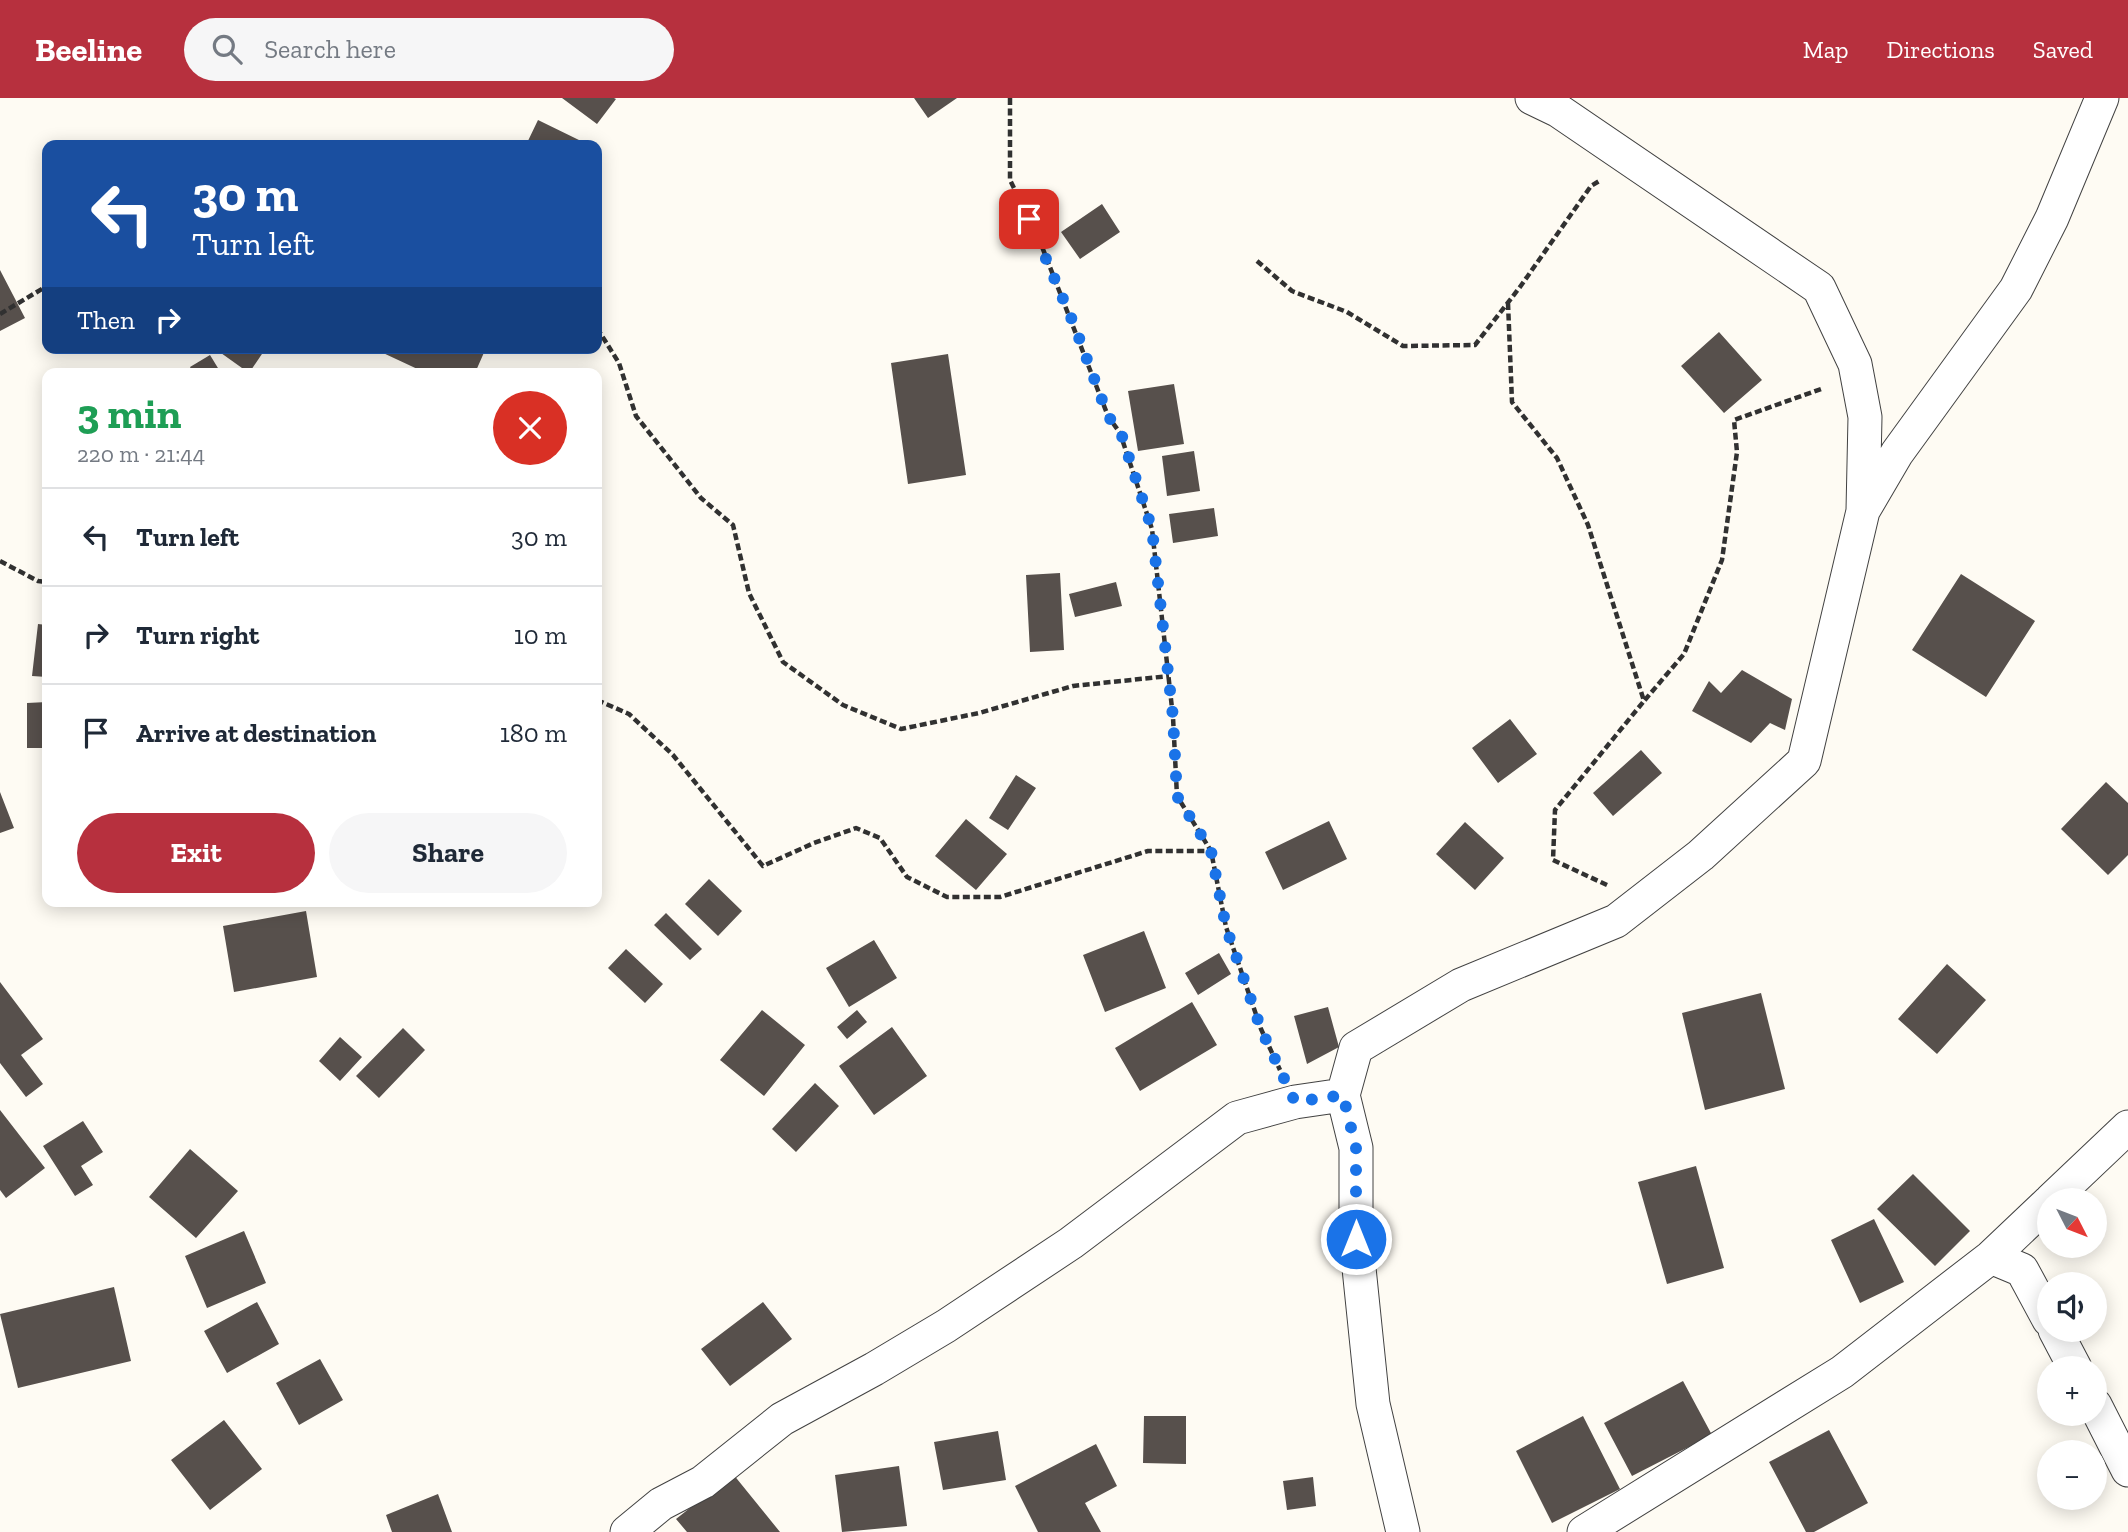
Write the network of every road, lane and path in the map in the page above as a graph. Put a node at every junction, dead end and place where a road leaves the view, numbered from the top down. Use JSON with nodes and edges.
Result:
{"nodes":[{"id":1,"x":1010,"y":98,"type":"edge"},
{"id":2,"x":1532,"y":98,"type":"edge"},
{"id":3,"x":2102,"y":98,"type":"edge"},
{"id":4,"x":1631,"y":160,"type":"junction"},
{"id":5,"x":1257,"y":261,"type":"dead end"},
{"id":6,"x":42,"y":289,"type":"edge"},
{"id":7,"x":1508,"y":303,"type":"junction"},
{"id":8,"x":0,"y":314,"type":"edge"},
{"id":9,"x":602,"y":336,"type":"edge"},
{"id":10,"x":1857,"y":377,"type":"junction"},
{"id":11,"x":1863,"y":511,"type":"junction"},
{"id":12,"x":0,"y":561,"type":"edge"},
{"id":13,"x":42,"y":581,"type":"edge"},
{"id":14,"x":1169,"y":676,"type":"junction"},
{"id":15,"x":1644,"y":701,"type":"junction"},
{"id":16,"x":602,"y":702,"type":"edge"},
{"id":17,"x":1211,"y":851,"type":"junction"},
{"id":18,"x":1610,"y":886,"type":"dead end"},
{"id":19,"x":1343,"y":1095,"type":"junction"},
{"id":20,"x":1295,"y":1102,"type":"junction"},
{"id":21,"x":2128,"y":1127,"type":"edge"},
{"id":22,"x":2064,"y":1188,"type":"edge"},
{"id":23,"x":2037,"y":1213,"type":"edge"},
{"id":24,"x":1991,"y":1257,"type":"junction"},
{"id":25,"x":2037,"y":1298,"type":"edge"},
{"id":26,"x":2107,"y":1424,"type":"edge"},
{"id":27,"x":2124,"y":1451,"type":"edge"},
{"id":28,"x":627,"y":1532,"type":"edge"},
{"id":29,"x":1403,"y":1532,"type":"edge"},
{"id":30,"x":1584,"y":1532,"type":"edge"}],
"edges":[{"from":1,"to":14,"type":"path"},
{"from":2,"to":4,"type":"street"},
{"from":3,"to":11,"type":"street"},
{"from":4,"to":7,"type":"path"},
{"from":4,"to":10,"type":"street"},
{"from":5,"to":7,"type":"path"},
{"from":6,"to":8,"type":"path"},
{"from":7,"to":15,"type":"path"},
{"from":9,"to":14,"type":"path"},
{"from":10,"to":11,"type":"street"},
{"from":10,"to":15,"type":"path"},
{"from":11,"to":19,"type":"street"},
{"from":12,"to":13,"type":"path"},
{"from":14,"to":17,"type":"path"},
{"from":15,"to":18,"type":"path"},
{"from":16,"to":17,"type":"path"},
{"from":17,"to":20,"type":"path"},
{"from":19,"to":20,"type":"street"},
{"from":19,"to":29,"type":"street"},
{"from":20,"to":28,"type":"street"},
{"from":21,"to":22,"type":"street"},
{"from":23,"to":24,"type":"street"},
{"from":24,"to":25,"type":"street"},
{"from":24,"to":30,"type":"street"},
{"from":26,"to":27,"type":"street"}]}
